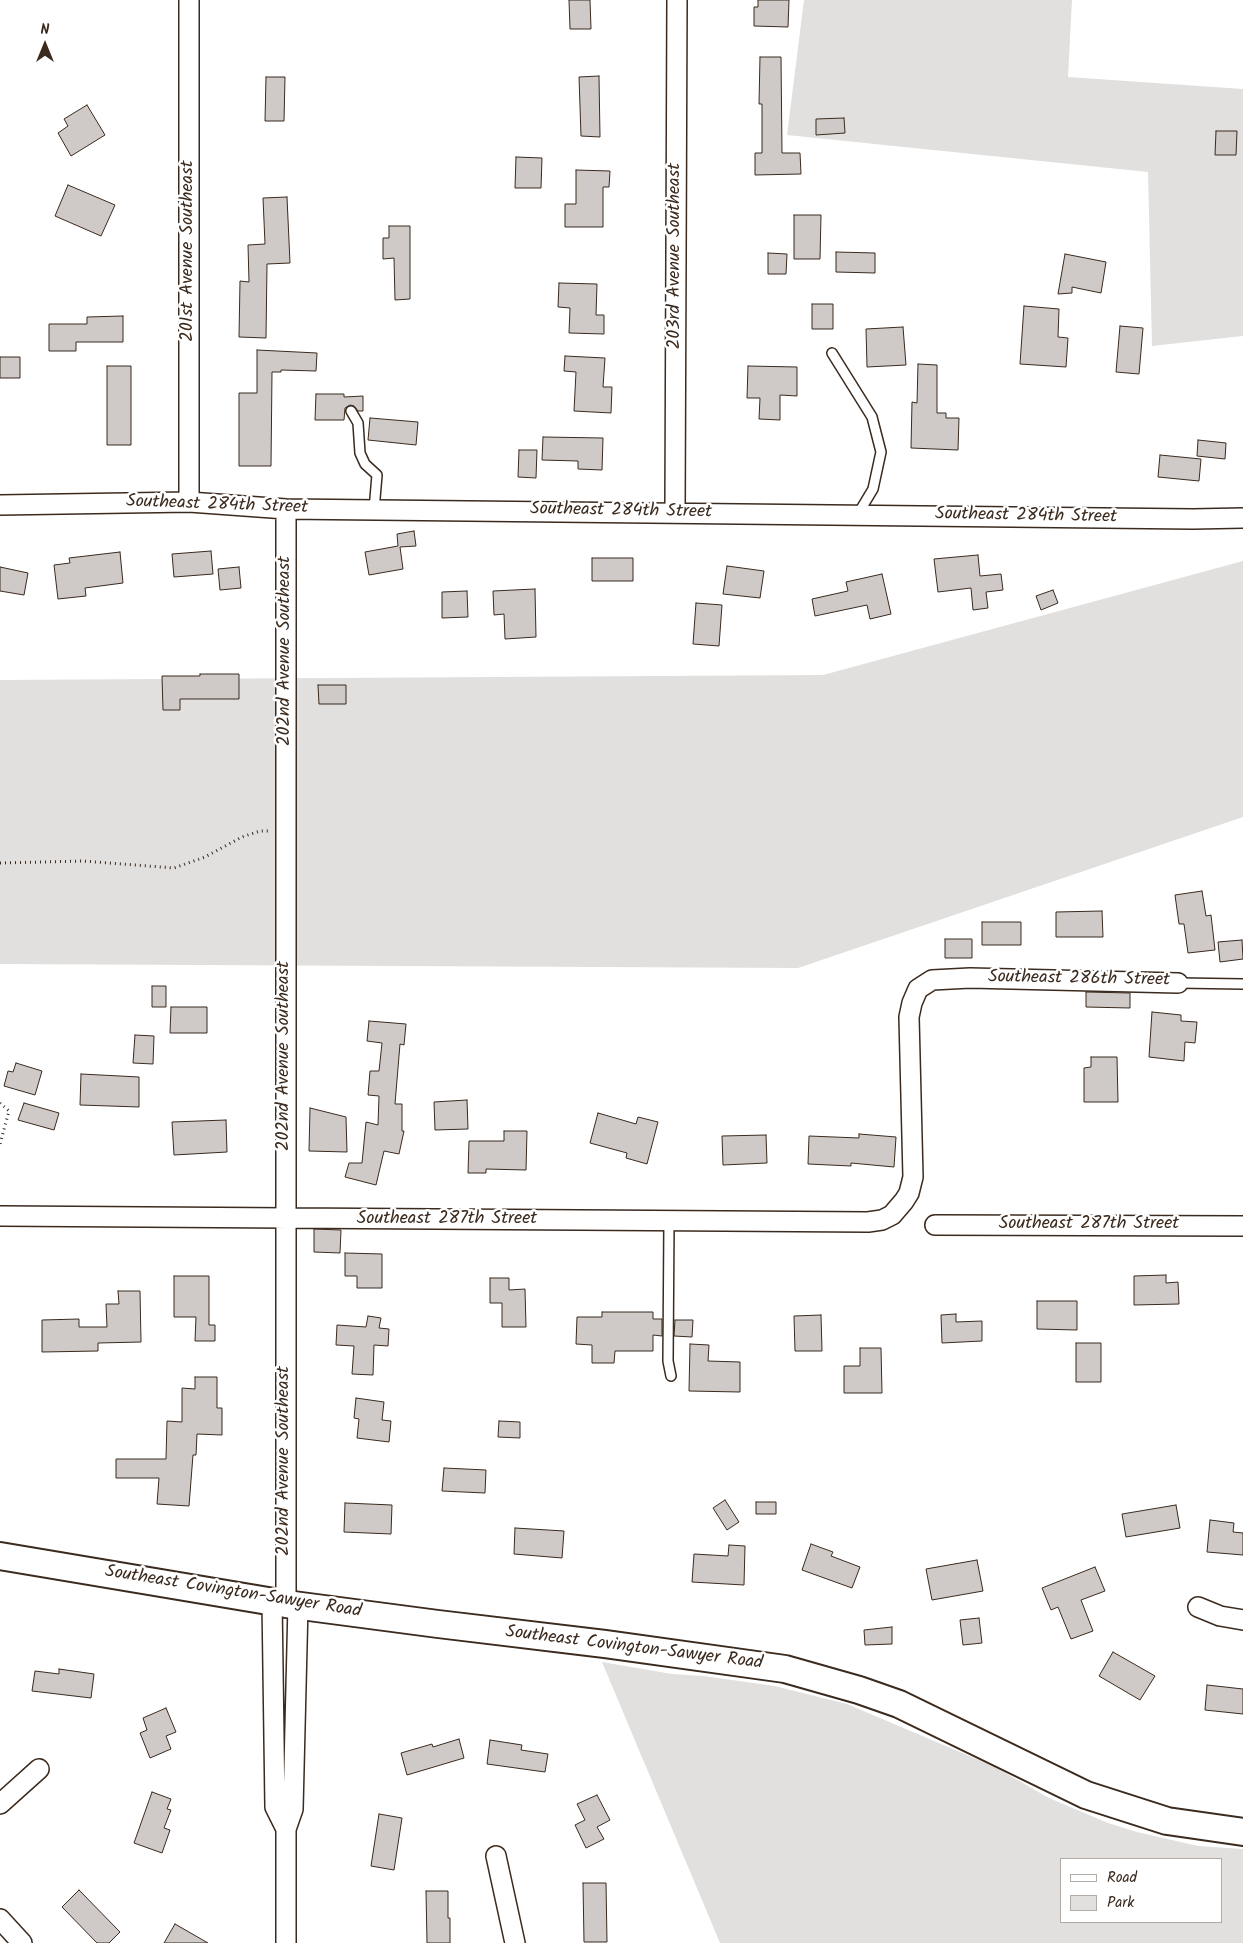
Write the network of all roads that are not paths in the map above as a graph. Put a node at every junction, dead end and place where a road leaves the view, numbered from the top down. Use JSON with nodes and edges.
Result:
{"nodes":[{"id":1,"x":189,"y":0,"type":"edge"},
{"id":2,"x":677,"y":0,"type":"edge"},
{"id":3,"x":832,"y":353,"type":"dead end"},
{"id":4,"x":351,"y":411,"type":"dead end"},
{"id":5,"x":189,"y":502,"type":"junction"},
{"id":6,"x":0,"y":505,"type":"edge"},
{"id":7,"x":286,"y":509,"type":"junction"},
{"id":8,"x":374,"y":510,"type":"junction"},
{"id":9,"x":675,"y":512,"type":"junction"},
{"id":10,"x":858,"y":514,"type":"junction"},
{"id":11,"x":1243,"y":518,"type":"edge"},
{"id":12,"x":1178,"y":983,"type":"joint"},
{"id":13,"x":1243,"y":984,"type":"edge"},
{"id":14,"x":892,"y":1215,"type":"joint"},
{"id":15,"x":0,"y":1216,"type":"edge"},
{"id":16,"x":284,"y":1219,"type":"junction"},
{"id":17,"x":669,"y":1221,"type":"junction"},
{"id":18,"x":935,"y":1225,"type":"dead end"},
{"id":19,"x":1243,"y":1226,"type":"edge"},
{"id":20,"x":671,"y":1376,"type":"dead end"},
{"id":21,"x":0,"y":1556,"type":"edge"},
{"id":22,"x":286,"y":1604,"type":"junction"},
{"id":23,"x":1198,"y":1608,"type":"dead end"},
{"id":24,"x":1243,"y":1620,"type":"edge"},
{"id":25,"x":39,"y":1769,"type":"dead end"},
{"id":26,"x":0,"y":1804,"type":"edge"},
{"id":27,"x":286,"y":1829,"type":"junction"},
{"id":28,"x":1243,"y":1832,"type":"edge"},
{"id":29,"x":496,"y":1856,"type":"dead end"},
{"id":30,"x":0,"y":1919,"type":"edge"},
{"id":31,"x":22,"y":1943,"type":"edge"},
{"id":32,"x":286,"y":1943,"type":"edge"},
{"id":33,"x":515,"y":1943,"type":"edge"}],
"edges":[{"from":1,"to":5,"type":"street","name":"201st Avenue Southeast"},
{"from":2,"to":9,"type":"street","name":"203rd Avenue Southeast"},
{"from":3,"to":10,"type":"lane"},
{"from":4,"to":8,"type":"lane"},
{"from":5,"to":6,"type":"street","name":"Southeast 284th Street"},
{"from":5,"to":7,"type":"street","name":"Southeast 284th Street"},
{"from":7,"to":8,"type":"street","name":"Southeast 284th Street"},
{"from":7,"to":16,"type":"street","name":"202nd Avenue Southeast"},
{"from":8,"to":9,"type":"street","name":"Southeast 284th Street"},
{"from":9,"to":10,"type":"street","name":"Southeast 284th Street"},
{"from":10,"to":11,"type":"street","name":"Southeast 284th Street"},
{"from":12,"to":13,"type":"lane","name":"Southeast 286th Street"},
{"from":12,"to":14,"type":"street","name":"Southeast 286th Street"},
{"from":14,"to":17,"type":"street","name":"Southeast 287th Street"},
{"from":15,"to":16,"type":"street","name":"Southeast 287th Street"},
{"from":16,"to":17,"type":"street","name":"Southeast 287th Street"},
{"from":16,"to":22,"type":"street","name":"202nd Avenue Southeast"},
{"from":17,"to":20,"type":"lane"},
{"from":18,"to":19,"type":"street","name":"Southeast 287th Street"},
{"from":21,"to":22,"type":"street","name":"Southeast Covington-Sawyer Road"},
{"from":22,"to":27,"type":"street","name":"202nd Avenue Southeast"},
{"from":22,"to":27,"type":"street","name":"202nd Avenue Southeast"},
{"from":22,"to":28,"type":"street","name":"Southeast Covington-Sawyer Road"},
{"from":23,"to":24,"type":"street"},
{"from":25,"to":26,"type":"street"},
{"from":27,"to":32,"type":"street","name":"202nd Avenue Southeast"},
{"from":29,"to":33,"type":"street"},
{"from":30,"to":31,"type":"street"}]}
